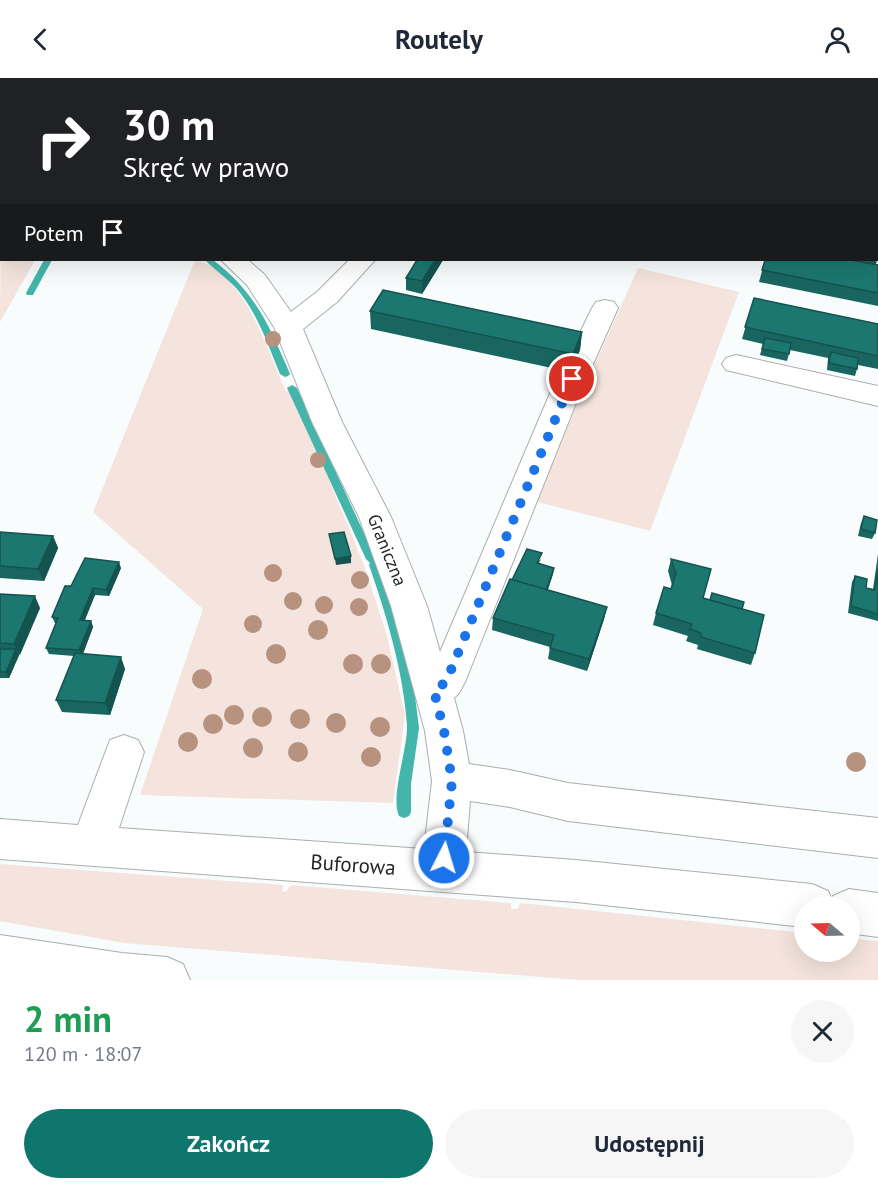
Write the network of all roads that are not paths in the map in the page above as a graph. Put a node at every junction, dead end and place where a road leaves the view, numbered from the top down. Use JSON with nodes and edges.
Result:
{"nodes":[{"id":1,"x":235,"y":261,"type":"edge"},
{"id":2,"x":361,"y":261,"type":"edge"},
{"id":3,"x":605,"y":308,"type":"dead end"},
{"id":4,"x":288,"y":327,"type":"junction"},
{"id":5,"x":736,"y":364,"type":"dead end"},
{"id":6,"x":878,"y":396,"type":"edge"},
{"id":7,"x":434,"y":691,"type":"junction"},
{"id":8,"x":124,"y":752,"type":"dead end"},
{"id":9,"x":452,"y":781,"type":"junction"},
{"id":10,"x":878,"y":838,"type":"edge"},
{"id":11,"x":0,"y":839,"type":"edge"},
{"id":12,"x":92,"y":846,"type":"junction"},
{"id":13,"x":443,"y":871,"type":"junction"},
{"id":14,"x":794,"y":904,"type":"edge"},
{"id":15,"x":860,"y":913,"type":"edge"},
{"id":16,"x":878,"y":915,"type":"edge"},
{"id":17,"x":0,"y":958,"type":"edge"},
{"id":18,"x":167,"y":980,"type":"edge"}],
"edges":[{"from":1,"to":4,"type":"street","name":"Graniczna"},
{"from":2,"to":4,"type":"street"},
{"from":3,"to":7,"type":"street"},
{"from":4,"to":7,"type":"street","name":"Graniczna"},
{"from":5,"to":6,"type":"street"},
{"from":7,"to":9,"type":"street","name":"Graniczna"},
{"from":8,"to":12,"type":"street"},
{"from":9,"to":10,"type":"street"},
{"from":9,"to":13,"type":"street","name":"Graniczna"},
{"from":11,"to":12,"type":"street","name":"Buforowa"},
{"from":12,"to":13,"type":"street","name":"Buforowa"},
{"from":13,"to":14,"type":"street","name":"Buforowa"},
{"from":15,"to":16,"type":"street"},
{"from":17,"to":18,"type":"street"}]}
